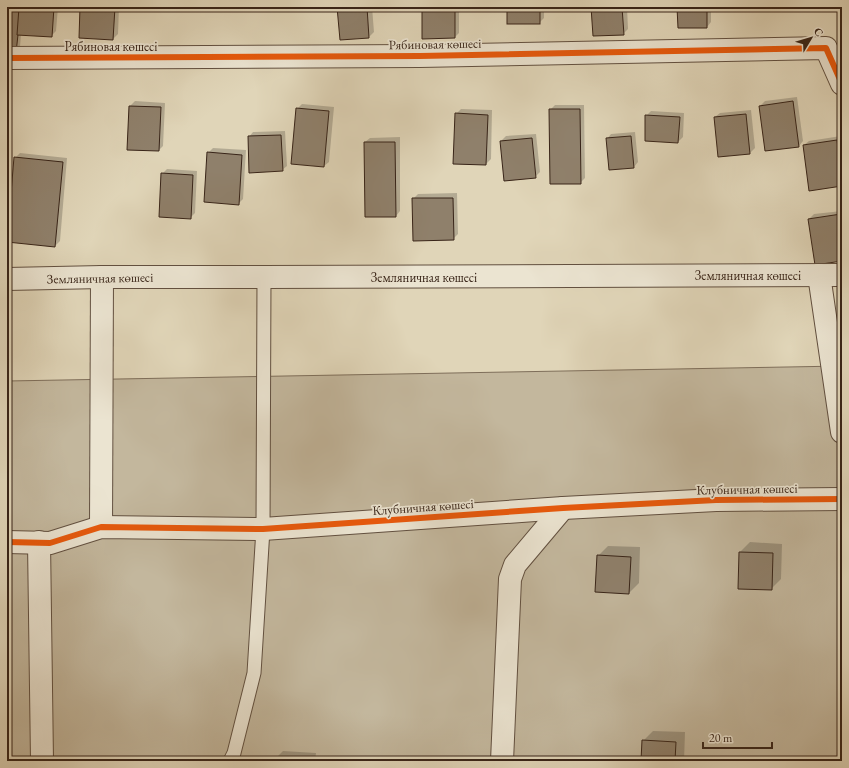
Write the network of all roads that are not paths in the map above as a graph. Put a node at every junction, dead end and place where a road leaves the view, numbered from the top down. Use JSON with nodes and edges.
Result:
{"nodes":[{"id":1,"x":7,"y":58,"type":"edge"},
{"id":2,"x":842,"y":83,"type":"edge"},
{"id":3,"x":819,"y":275,"type":"junction"},
{"id":4,"x":842,"y":275,"type":"edge"},
{"id":5,"x":102,"y":277,"type":"junction"},
{"id":6,"x":264,"y":277,"type":"junction"},
{"id":7,"x":7,"y":279,"type":"edge"},
{"id":8,"x":842,"y":432,"type":"edge"},
{"id":9,"x":842,"y":499,"type":"edge"},
{"id":10,"x":562,"y":508,"type":"junction"},
{"id":11,"x":101,"y":527,"type":"junction"},
{"id":12,"x":263,"y":529,"type":"junction"},
{"id":13,"x":7,"y":542,"type":"edge"},
{"id":14,"x":39,"y":542,"type":"junction"},
{"id":15,"x":42,"y":761,"type":"edge"},
{"id":16,"x":230,"y":761,"type":"edge"},
{"id":17,"x":502,"y":761,"type":"edge"}],
"edges":[{"from":1,"to":2,"type":"street","name":"Рябиновая көшесі"},
{"from":3,"to":4,"type":"street","name":"Земляничная көшесі"},
{"from":3,"to":6,"type":"street","name":"Земляничная көшесі"},
{"from":3,"to":8,"type":"street"},
{"from":5,"to":6,"type":"street","name":"Земляничная көшесі"},
{"from":5,"to":7,"type":"street","name":"Земляничная көшесі"},
{"from":5,"to":11,"type":"street"},
{"from":6,"to":12,"type":"lane"},
{"from":9,"to":10,"type":"street","name":"Клубничная көшесі"},
{"from":10,"to":12,"type":"street","name":"Клубничная көшесі"},
{"from":10,"to":17,"type":"street"},
{"from":11,"to":12,"type":"street","name":"Клубничная көшесі"},
{"from":11,"to":14,"type":"street","name":"Клубничная көшесі"},
{"from":12,"to":16,"type":"lane"},
{"from":13,"to":14,"type":"street","name":"Клубничная көшесі"},
{"from":14,"to":15,"type":"street"}]}
